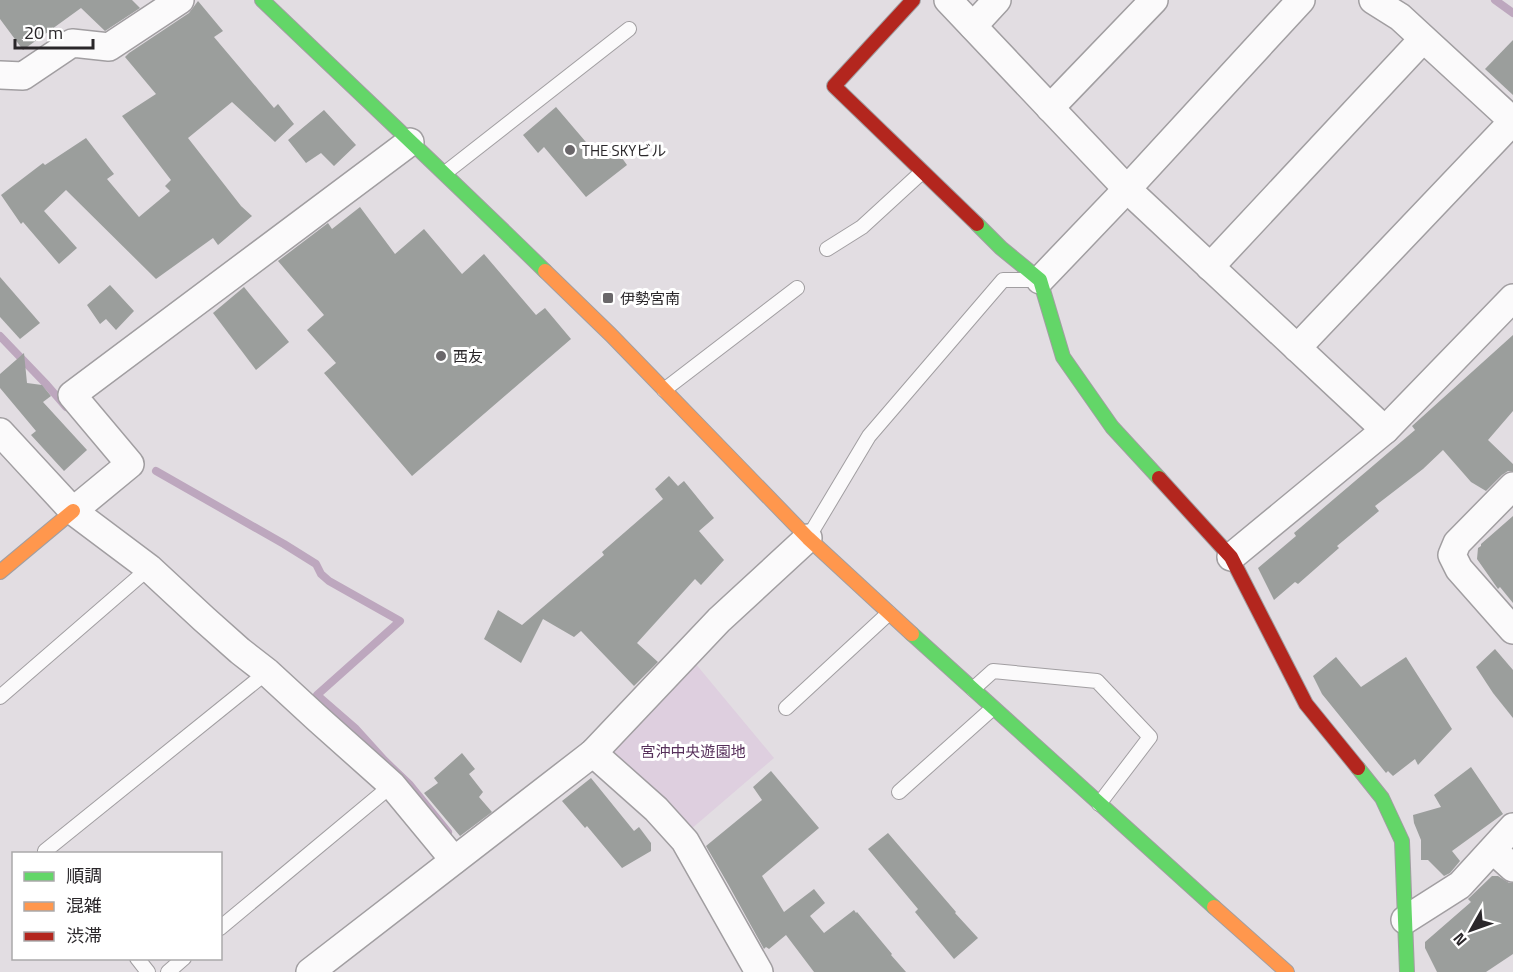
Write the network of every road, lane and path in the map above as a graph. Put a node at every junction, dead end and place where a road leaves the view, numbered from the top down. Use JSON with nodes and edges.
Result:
{"nodes":[{"id":1,"x":180,"y":0,"type":"edge"},
{"id":2,"x":262,"y":0,"type":"edge"},
{"id":3,"x":913,"y":0,"type":"edge"},
{"id":4,"x":948,"y":0,"type":"edge"},
{"id":5,"x":997,"y":0,"type":"edge"},
{"id":6,"x":1154,"y":0,"type":"edge"},
{"id":7,"x":1301,"y":0,"type":"edge"},
{"id":8,"x":1373,"y":0,"type":"edge"},
{"id":9,"x":973,"y":26,"type":"junction"},
{"id":10,"x":628,"y":29,"type":"dead end"},
{"id":11,"x":1423,"y":39,"type":"junction"},
{"id":12,"x":0,"y":75,"type":"edge"},
{"id":13,"x":1050,"y":108,"type":"junction"},
{"id":14,"x":1513,"y":121,"type":"edge"},
{"id":15,"x":410,"y":142,"type":"junction"},
{"id":16,"x":445,"y":172,"type":"junction"},
{"id":17,"x":922,"y":172,"type":"junction"},
{"id":18,"x":1127,"y":189,"type":"junction"},
{"id":19,"x":826,"y":249,"type":"dead end"},
{"id":20,"x":1210,"y":267,"type":"junction"},
{"id":21,"x":1040,"y":280,"type":"junction"},
{"id":22,"x":796,"y":288,"type":"dead end"},
{"id":23,"x":1513,"y":298,"type":"edge"},
{"id":24,"x":1297,"y":348,"type":"junction"},
{"id":25,"x":664,"y":390,"type":"junction"},
{"id":26,"x":1385,"y":430,"type":"junction"},
{"id":27,"x":0,"y":432,"type":"edge"},
{"id":28,"x":1513,"y":486,"type":"edge"},
{"id":29,"x":73,"y":511,"type":"junction"},
{"id":30,"x":808,"y":538,"type":"junction"},
{"id":31,"x":1231,"y":556,"type":"junction"},
{"id":32,"x":149,"y":568,"type":"junction"},
{"id":33,"x":0,"y":572,"type":"edge"},
{"id":34,"x":889,"y":613,"type":"junction"},
{"id":35,"x":1513,"y":630,"type":"edge"},
{"id":36,"x":267,"y":672,"type":"junction"},
{"id":37,"x":973,"y":689,"type":"junction"},
{"id":38,"x":0,"y":698,"type":"edge"},
{"id":39,"x":786,"y":708,"type":"dead end"},
{"id":40,"x":993,"y":708,"type":"junction"},
{"id":41,"x":593,"y":753,"type":"junction"},
{"id":42,"x":392,"y":785,"type":"junction"},
{"id":43,"x":899,"y":792,"type":"dead end"},
{"id":44,"x":1099,"y":804,"type":"junction"},
{"id":45,"x":1513,"y":827,"type":"edge"},
{"id":46,"x":1493,"y":850,"type":"junction"},
{"id":47,"x":46,"y":852,"type":"edge"},
{"id":48,"x":454,"y":860,"type":"junction"},
{"id":49,"x":1513,"y":868,"type":"edge"},
{"id":50,"x":1405,"y":920,"type":"junction"},
{"id":51,"x":222,"y":926,"type":"edge"},
{"id":52,"x":139,"y":960,"type":"edge"},
{"id":53,"x":182,"y":960,"type":"edge"},
{"id":54,"x":1276,"y":969,"type":"edge"},
{"id":55,"x":148,"y":972,"type":"edge"},
{"id":56,"x":168,"y":972,"type":"edge"},
{"id":57,"x":310,"y":972,"type":"edge"},
{"id":58,"x":759,"y":972,"type":"edge"},
{"id":59,"x":1407,"y":972,"type":"edge"}],
"edges":[{"from":1,"to":12,"type":"street"},
{"from":2,"to":15,"type":"street"},
{"from":3,"to":17,"type":"street"},
{"from":4,"to":9,"type":"street"},
{"from":5,"to":9,"type":"street"},
{"from":6,"to":13,"type":"street"},
{"from":7,"to":18,"type":"street"},
{"from":8,"to":11,"type":"street"},
{"from":9,"to":13,"type":"street"},
{"from":10,"to":16,"type":"lane"},
{"from":11,"to":14,"type":"street"},
{"from":11,"to":20,"type":"street"},
{"from":13,"to":18,"type":"street"},
{"from":14,"to":24,"type":"street"},
{"from":15,"to":16,"type":"street"},
{"from":15,"to":29,"type":"street"},
{"from":16,"to":25,"type":"street"},
{"from":17,"to":19,"type":"lane"},
{"from":17,"to":21,"type":"street"},
{"from":18,"to":20,"type":"street"},
{"from":18,"to":21,"type":"street"},
{"from":20,"to":24,"type":"street"},
{"from":21,"to":30,"type":"lane"},
{"from":21,"to":31,"type":"street"},
{"from":22,"to":25,"type":"lane"},
{"from":23,"to":26,"type":"street"},
{"from":24,"to":26,"type":"street"},
{"from":25,"to":30,"type":"street"},
{"from":26,"to":31,"type":"street"},
{"from":27,"to":29,"type":"street"},
{"from":28,"to":35,"type":"street"},
{"from":29,"to":32,"type":"street"},
{"from":29,"to":33,"type":"street"},
{"from":30,"to":34,"type":"street"},
{"from":30,"to":41,"type":"street"},
{"from":31,"to":50,"type":"street"},
{"from":32,"to":36,"type":"street"},
{"from":32,"to":38,"type":"lane"},
{"from":34,"to":37,"type":"street"},
{"from":34,"to":39,"type":"lane"},
{"from":36,"to":42,"type":"street"},
{"from":36,"to":47,"type":"lane"},
{"from":37,"to":40,"type":"street"},
{"from":37,"to":44,"type":"lane"},
{"from":40,"to":43,"type":"lane"},
{"from":40,"to":44,"type":"street"},
{"from":41,"to":48,"type":"street"},
{"from":41,"to":58,"type":"street"},
{"from":42,"to":48,"type":"street"},
{"from":42,"to":51,"type":"lane"},
{"from":44,"to":54,"type":"street"},
{"from":45,"to":46,"type":"street"},
{"from":46,"to":49,"type":"street"},
{"from":46,"to":50,"type":"street"},
{"from":48,"to":57,"type":"street"},
{"from":50,"to":59,"type":"street"},
{"from":52,"to":55,"type":"lane"},
{"from":53,"to":56,"type":"lane"}]}
